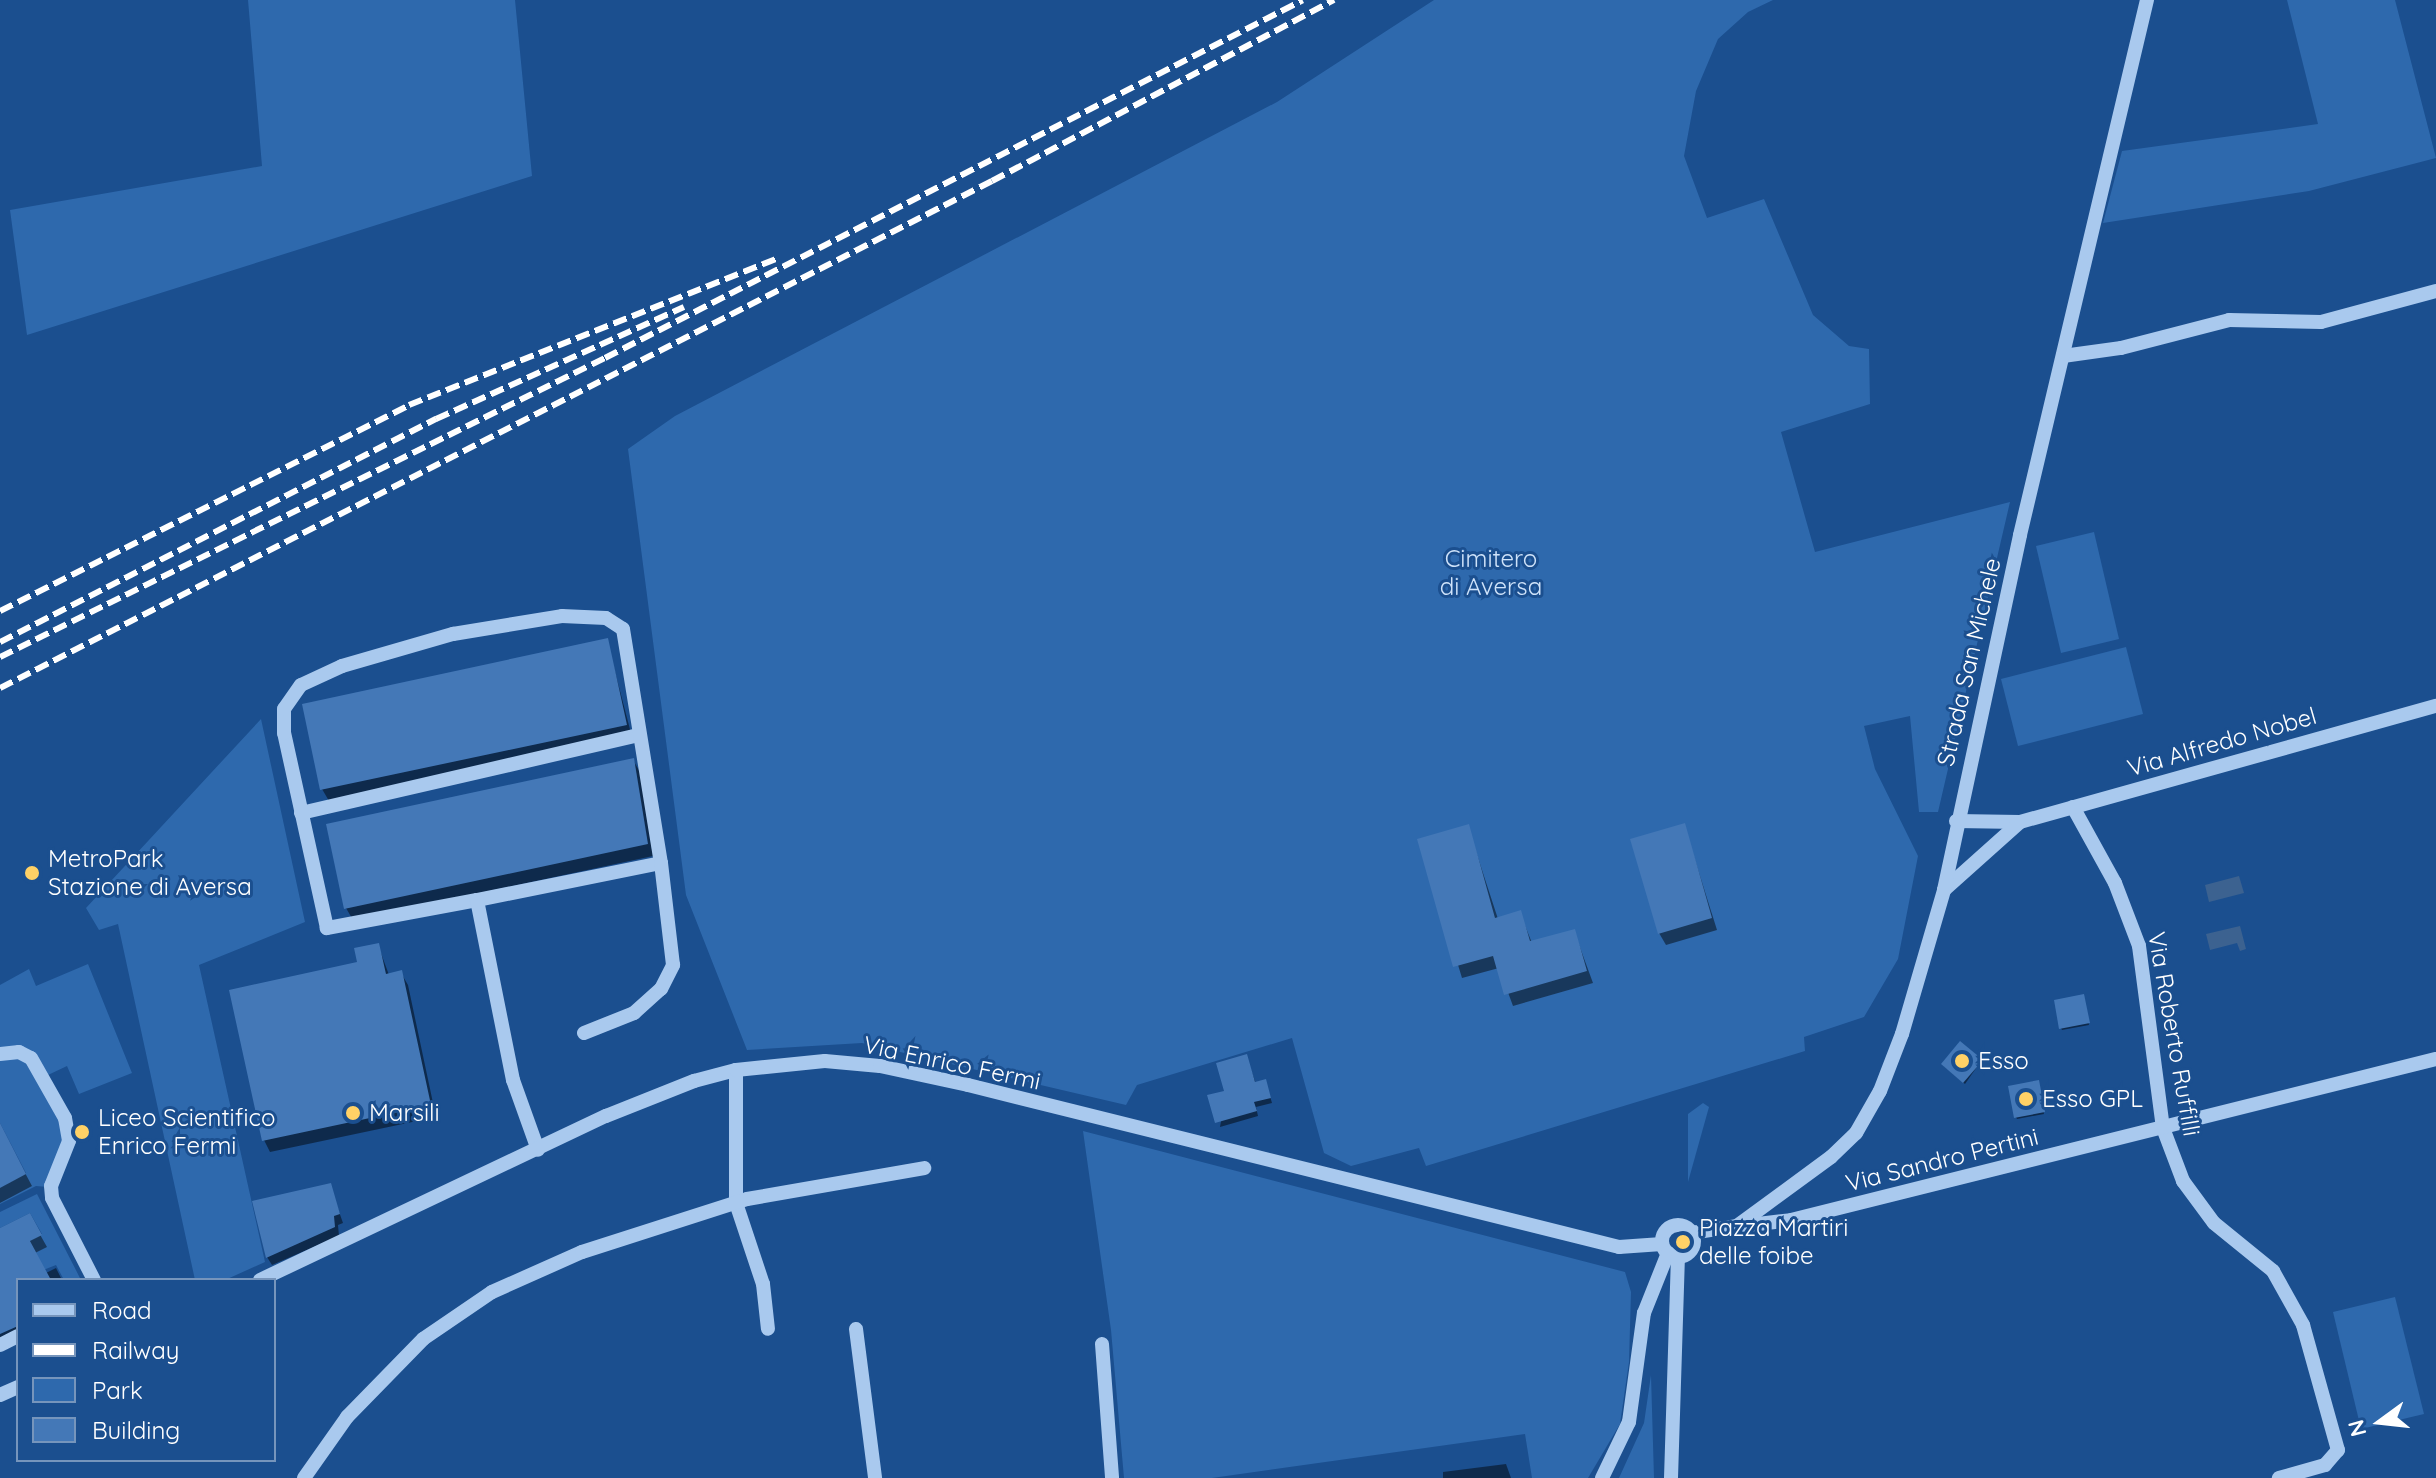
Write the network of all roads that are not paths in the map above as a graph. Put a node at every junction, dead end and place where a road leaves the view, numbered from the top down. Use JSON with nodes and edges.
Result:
{"nodes":[{"id":1,"x":2147,"y":0,"type":"edge"},
{"id":2,"x":2436,"y":291,"type":"edge"},
{"id":3,"x":2063,"y":356,"type":"junction"},
{"id":4,"x":2436,"y":706,"type":"edge"},
{"id":5,"x":639,"y":735,"type":"junction"},
{"id":6,"x":2073,"y":807,"type":"junction"},
{"id":7,"x":301,"y":813,"type":"junction"},
{"id":8,"x":1956,"y":821,"type":"junction"},
{"id":9,"x":2020,"y":822,"type":"junction"},
{"id":10,"x":661,"y":863,"type":"junction"},
{"id":11,"x":1944,"y":890,"type":"junction"},
{"id":12,"x":477,"y":900,"type":"junction"},
{"id":13,"x":584,"y":1033,"type":"dead end"},
{"id":14,"x":0,"y":1054,"type":"edge"},
{"id":15,"x":2436,"y":1059,"type":"edge"},
{"id":16,"x":736,"y":1070,"type":"junction"},
{"id":17,"x":2163,"y":1128,"type":"junction"},
{"id":18,"x":538,"y":1150,"type":"junction"},
{"id":19,"x":924,"y":1168,"type":"dead end"},
{"id":20,"x":736,"y":1203,"type":"junction"},
{"id":21,"x":1737,"y":1226,"type":"junction"},
{"id":22,"x":1691,"y":1233,"type":"junction"},
{"id":23,"x":1669,"y":1251,"type":"junction"},
{"id":24,"x":93,"y":1278,"type":"edge"},
{"id":25,"x":264,"y":1278,"type":"edge"},
{"id":26,"x":768,"y":1329,"type":"dead end"},
{"id":27,"x":856,"y":1329,"type":"dead end"},
{"id":28,"x":1102,"y":1344,"type":"dead end"},
{"id":29,"x":304,"y":1478,"type":"edge"},
{"id":30,"x":875,"y":1478,"type":"edge"},
{"id":31,"x":1112,"y":1478,"type":"edge"},
{"id":32,"x":1602,"y":1478,"type":"edge"},
{"id":33,"x":1671,"y":1478,"type":"edge"},
{"id":34,"x":2279,"y":1478,"type":"edge"}],
"edges":[{"from":1,"to":3,"type":"street","name":"Strada San Michele"},
{"from":2,"to":3,"type":"street"},
{"from":3,"to":8,"type":"street","name":"Strada San Michele"},
{"from":4,"to":6,"type":"street","name":"Via Alfredo Nobel"},
{"from":5,"to":7,"type":"street"},
{"from":5,"to":7,"type":"street"},
{"from":5,"to":10,"type":"street"},
{"from":6,"to":9,"type":"street","name":"Via Alfredo Nobel"},
{"from":6,"to":17,"type":"street","name":"Via Roberto Ruffilli"},
{"from":7,"to":12,"type":"street"},
{"from":8,"to":9,"type":"street","name":"Via Alfredo Nobel"},
{"from":8,"to":11,"type":"street","name":"Strada San Michele"},
{"from":9,"to":11,"type":"street","name":"Via Alfredo Nobel"},
{"from":10,"to":12,"type":"street"},
{"from":10,"to":13,"type":"street"},
{"from":11,"to":21,"type":"street","name":"Strada San Michele"},
{"from":12,"to":18,"type":"street"},
{"from":14,"to":24,"type":"street"},
{"from":15,"to":17,"type":"street","name":"Via Sandro Pertini"},
{"from":16,"to":18,"type":"street","name":"Via Enrico Fermi"},
{"from":16,"to":20,"type":"street"},
{"from":16,"to":23,"type":"street","name":"Via Enrico Fermi"},
{"from":17,"to":21,"type":"street","name":"Via Sandro Pertini"},
{"from":17,"to":34,"type":"street","name":"Via Roberto Ruffilli"},
{"from":18,"to":25,"type":"street","name":"Via Enrico Fermi"},
{"from":19,"to":20,"type":"street"},
{"from":20,"to":26,"type":"street"},
{"from":20,"to":29,"type":"street"},
{"from":21,"to":22,"type":"street","name":"Strada San Michele"},
{"from":22,"to":23,"type":"street"},
{"from":22,"to":23,"type":"street","name":"Via Enrico Fermi"},
{"from":23,"to":32,"type":"street"},
{"from":23,"to":33,"type":"street"},
{"from":27,"to":30,"type":"street"},
{"from":28,"to":31,"type":"street"}]}
